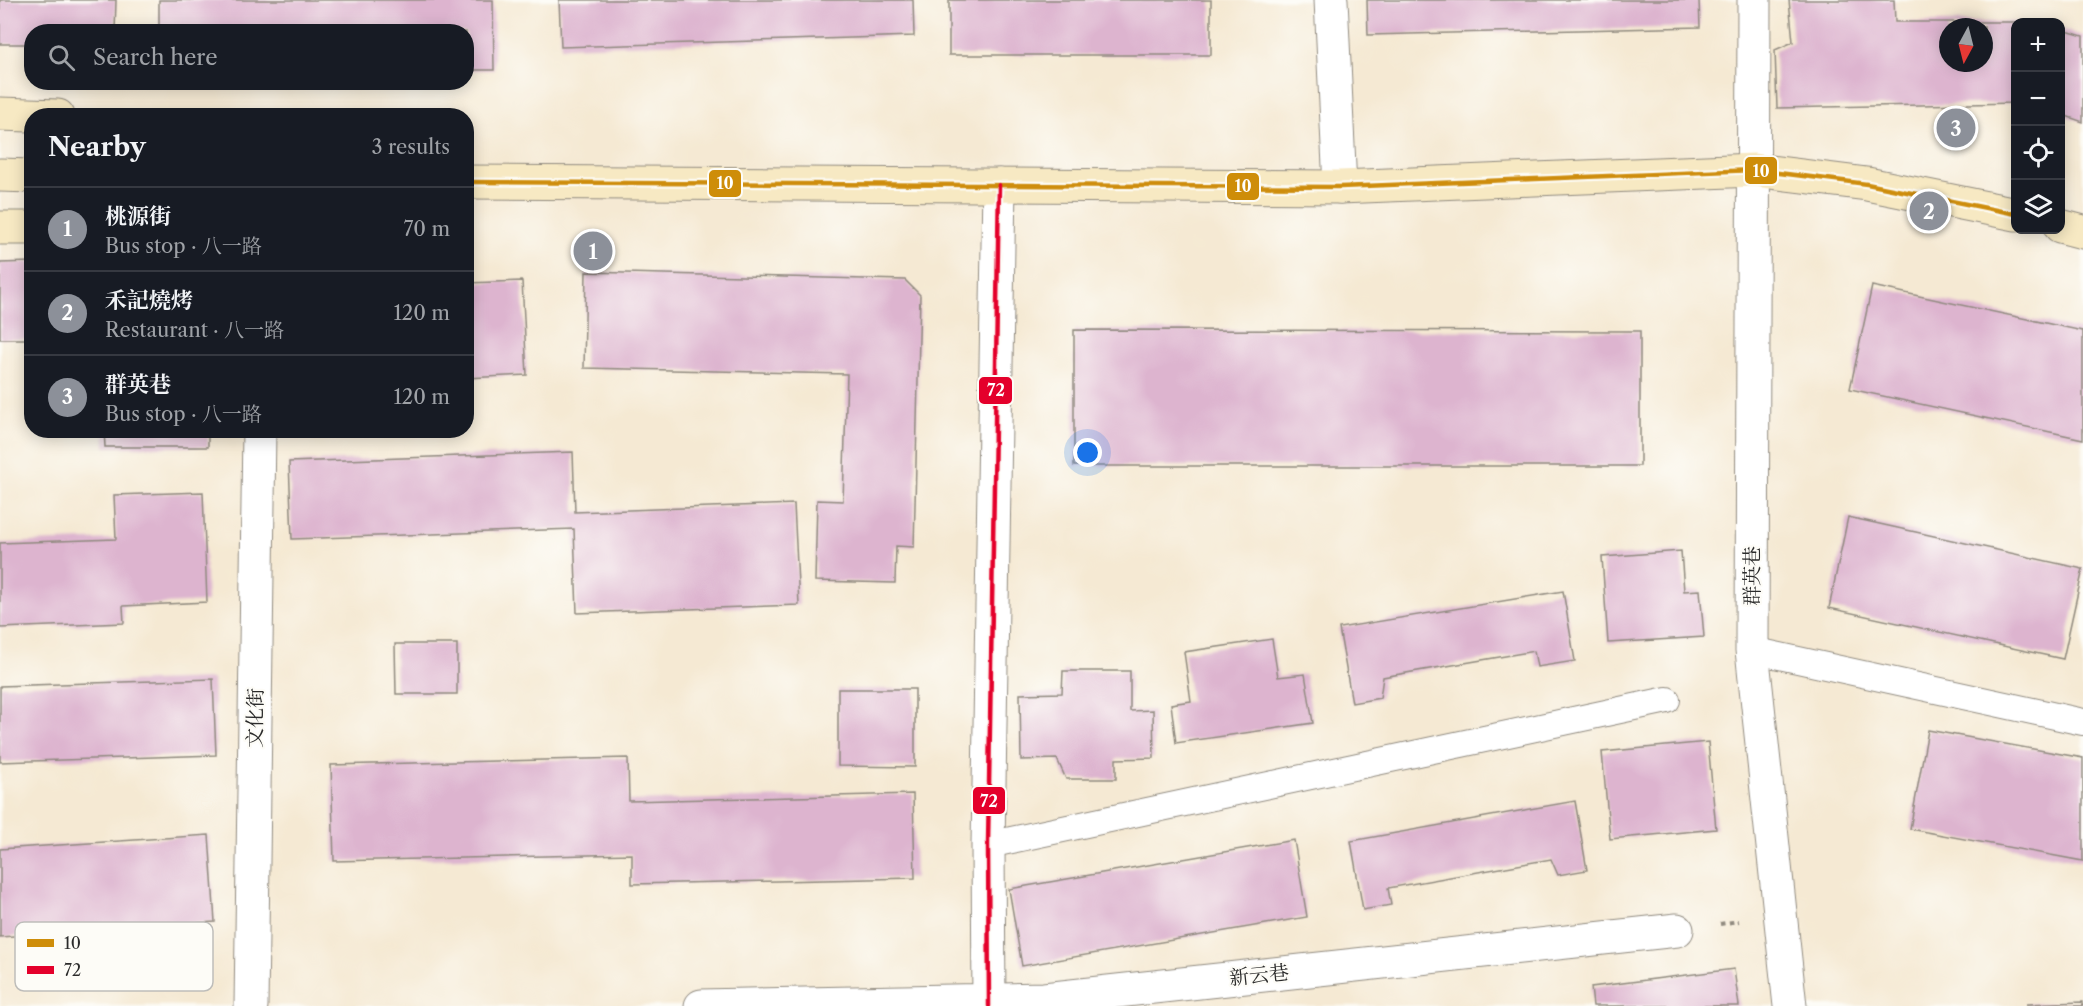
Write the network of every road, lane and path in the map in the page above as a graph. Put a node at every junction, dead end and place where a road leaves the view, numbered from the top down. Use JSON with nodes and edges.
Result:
{"nodes":[{"id":1,"x":1331,"y":0,"type":"edge"},
{"id":2,"x":1754,"y":0,"type":"edge"},
{"id":3,"x":0,"y":114,"type":"edge"},
{"id":4,"x":24,"y":115,"type":"edge"},
{"id":5,"x":1754,"y":170,"type":"junction"},
{"id":6,"x":0,"y":175,"type":"edge"},
{"id":7,"x":24,"y":176,"type":"edge"},
{"id":8,"x":474,"y":182,"type":"edge"},
{"id":9,"x":999,"y":185,"type":"junction"},
{"id":10,"x":1340,"y":187,"type":"junction"},
{"id":11,"x":2011,"y":213,"type":"edge"},
{"id":12,"x":2065,"y":227,"type":"edge"},
{"id":13,"x":0,"y":228,"type":"edge"},
{"id":14,"x":24,"y":228,"type":"edge"},
{"id":15,"x":2083,"y":232,"type":"edge"},
{"id":16,"x":259,"y":438,"type":"edge"},
{"id":17,"x":1752,"y":650,"type":"junction"},
{"id":18,"x":1667,"y":700,"type":"dead end"},
{"id":19,"x":2083,"y":722,"type":"edge"},
{"id":20,"x":988,"y":845,"type":"junction"},
{"id":21,"x":1779,"y":915,"type":"junction"},
{"id":22,"x":1677,"y":930,"type":"joint"},
{"id":23,"x":989,"y":1003,"type":"edge"},
{"id":24,"x":251,"y":1006,"type":"edge"},
{"id":25,"x":701,"y":1006,"type":"edge"},
{"id":26,"x":1790,"y":1006,"type":"edge"}],
"edges":[{"from":1,"to":10,"type":"street"},
{"from":2,"to":5,"type":"street","name":"群英巷"},
{"from":3,"to":4,"type":"main road"},
{"from":5,"to":10,"type":"main road"},
{"from":5,"to":11,"type":"main road"},
{"from":5,"to":17,"type":"street","name":"群英巷"},
{"from":6,"to":7,"type":"main road"},
{"from":8,"to":9,"type":"main road"},
{"from":9,"to":10,"type":"main road"},
{"from":9,"to":20,"type":"street"},
{"from":12,"to":15,"type":"main road"},
{"from":13,"to":14,"type":"main road"},
{"from":16,"to":24,"type":"street","name":"文化街"},
{"from":17,"to":19,"type":"lane"},
{"from":17,"to":21,"type":"street","name":"群英巷"},
{"from":18,"to":20,"type":"lane"},
{"from":20,"to":23,"type":"street"},
{"from":21,"to":22,"type":"path"},
{"from":21,"to":26,"type":"street","name":"群英巷"},
{"from":22,"to":23,"type":"street","name":"新云巷"},
{"from":23,"to":25,"type":"street","name":"新云巷"}]}
